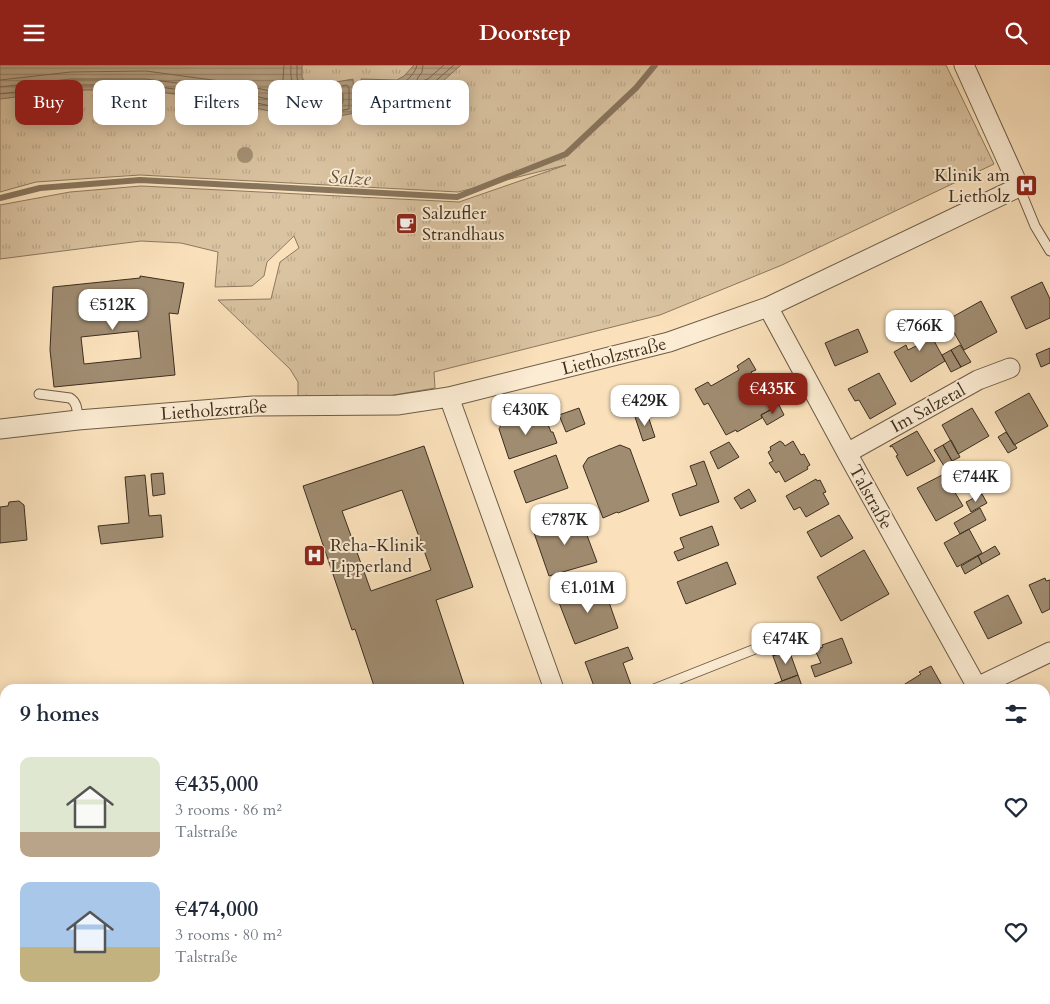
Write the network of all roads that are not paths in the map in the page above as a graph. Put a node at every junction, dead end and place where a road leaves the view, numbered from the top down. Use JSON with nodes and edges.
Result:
{"nodes":[{"id":1,"x":964,"y":65,"type":"edge"},
{"id":2,"x":1019,"y":187,"type":"junction"},
{"id":3,"x":1050,"y":251,"type":"edge"},
{"id":4,"x":768,"y":307,"type":"junction"},
{"id":5,"x":1010,"y":368,"type":"dead end"},
{"id":6,"x":39,"y":394,"type":"dead end"},
{"id":7,"x":450,"y":397,"type":"junction"},
{"id":8,"x":78,"y":420,"type":"junction"},
{"id":9,"x":0,"y":429,"type":"edge"},
{"id":10,"x":847,"y":453,"type":"junction"},
{"id":11,"x":754,"y":649,"type":"dead end"},
{"id":12,"x":1050,"y":652,"type":"edge"},
{"id":13,"x":552,"y":684,"type":"edge"},
{"id":14,"x":666,"y":684,"type":"edge"},
{"id":15,"x":974,"y":684,"type":"edge"},
{"id":16,"x":984,"y":684,"type":"edge"}],
"edges":[{"from":1,"to":2,"type":"street"},
{"from":2,"to":3,"type":"lane"},
{"from":2,"to":4,"type":"street","name":"Lietholzstraße"},
{"from":4,"to":7,"type":"street","name":"Lietholzstraße"},
{"from":4,"to":10,"type":"street","name":"Talstraße"},
{"from":5,"to":10,"type":"street","name":"Im Salzetal"},
{"from":6,"to":8,"type":"lane"},
{"from":7,"to":8,"type":"street","name":"Lietholzstraße"},
{"from":7,"to":13,"type":"street"},
{"from":8,"to":9,"type":"street","name":"Lietholzstraße"},
{"from":10,"to":15,"type":"street","name":"Talstraße"},
{"from":11,"to":14,"type":"lane"},
{"from":12,"to":16,"type":"street","name":"Talstraße"}]}
